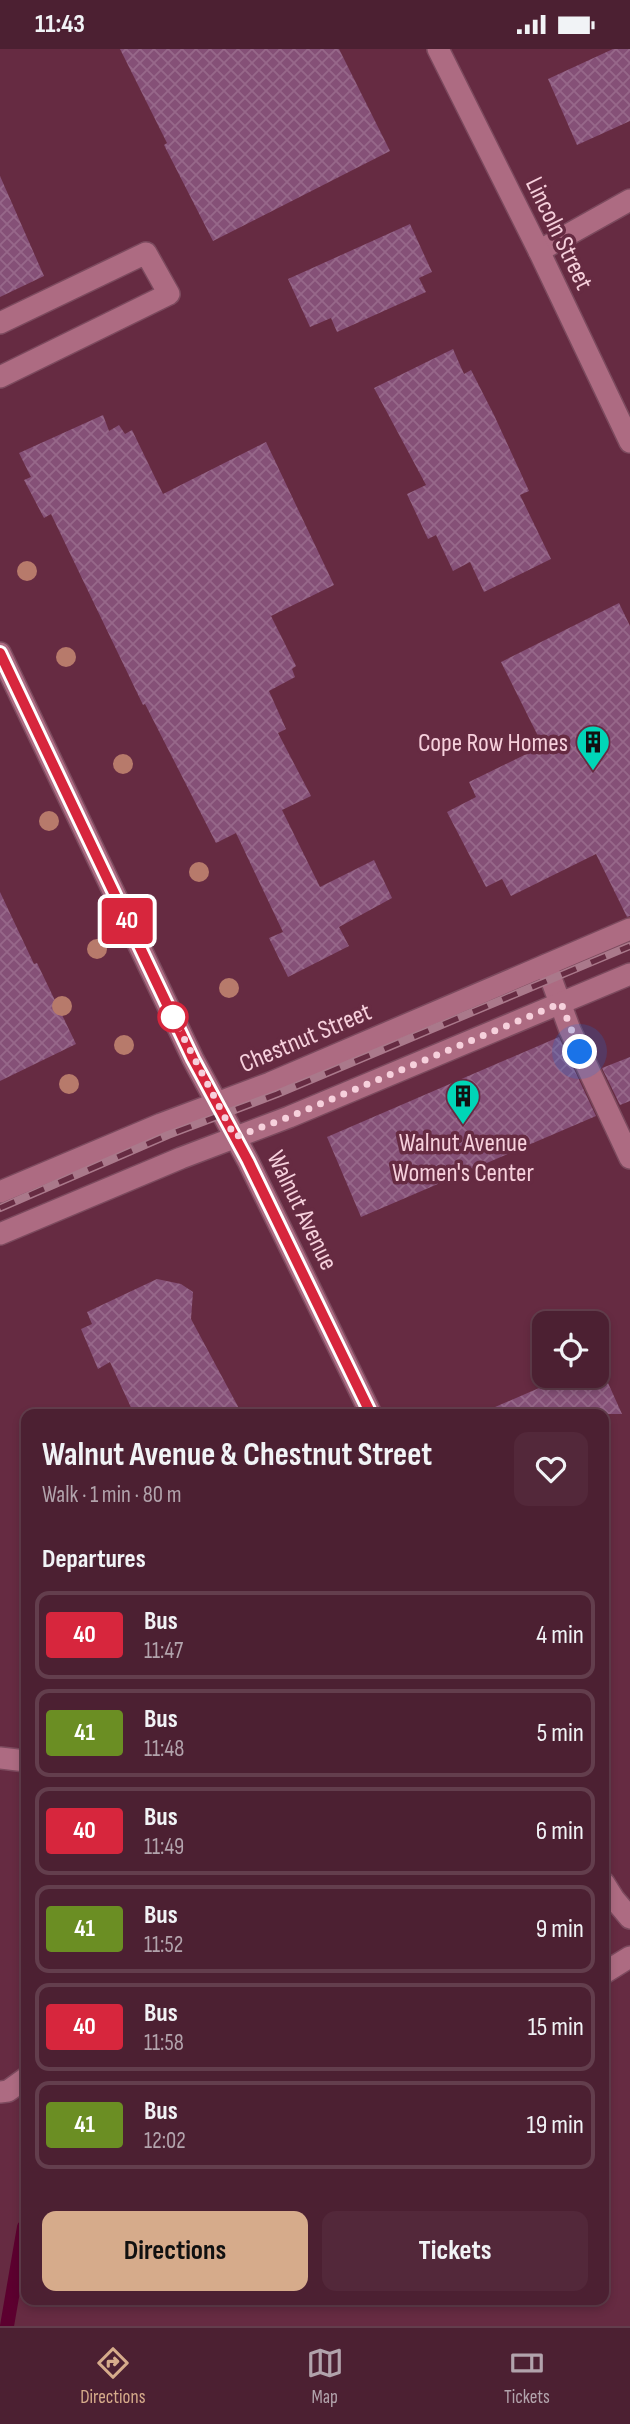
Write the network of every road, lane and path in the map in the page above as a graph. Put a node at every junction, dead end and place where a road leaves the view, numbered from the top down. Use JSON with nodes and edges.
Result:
{"nodes":[{"id":1,"x":438,"y":49,"type":"edge"},
{"id":2,"x":630,"y":200,"type":"edge"},
{"id":3,"x":539,"y":251,"type":"junction"},
{"id":4,"x":0,"y":323,"type":"edge"},
{"id":5,"x":0,"y":377,"type":"edge"},
{"id":6,"x":630,"y":442,"type":"edge"},
{"id":7,"x":0,"y":653,"type":"edge"},
{"id":8,"x":630,"y":929,"type":"edge"},
{"id":9,"x":546,"y":965,"type":"junction"},
{"id":10,"x":630,"y":974,"type":"edge"},
{"id":11,"x":561,"y":1003,"type":"junction"},
{"id":12,"x":217,"y":1103,"type":"junction"},
{"id":13,"x":235,"y":1137,"type":"junction"},
{"id":14,"x":630,"y":1158,"type":"edge"},
{"id":15,"x":0,"y":1192,"type":"edge"},
{"id":16,"x":0,"y":1234,"type":"edge"},
{"id":17,"x":369,"y":1409,"type":"edge"},
{"id":18,"x":0,"y":1758,"type":"edge"},
{"id":19,"x":21,"y":1760,"type":"edge"},
{"id":20,"x":609,"y":1891,"type":"edge"},
{"id":21,"x":630,"y":1918,"type":"edge"},
{"id":22,"x":630,"y":1957,"type":"edge"},
{"id":23,"x":609,"y":1970,"type":"edge"},
{"id":24,"x":21,"y":2082,"type":"edge"},
{"id":25,"x":0,"y":2092,"type":"edge"}],
"edges":[{"from":1,"to":3,"type":"main road","name":"Lincoln Street"},
{"from":2,"to":3,"type":"main road"},
{"from":3,"to":6,"type":"main road","name":"Lincoln Street"},
{"from":4,"to":5,"type":"main road"},
{"from":7,"to":12,"type":"main road","name":"Walnut Avenue"},
{"from":8,"to":9,"type":"main road","name":"Chestnut Street"},
{"from":9,"to":11,"type":"main road"},
{"from":9,"to":12,"type":"main road","name":"Chestnut Street"},
{"from":10,"to":11,"type":"main road"},
{"from":11,"to":13,"type":"main road"},
{"from":11,"to":14,"type":"main road"},
{"from":12,"to":13,"type":"main road","name":"Walnut Avenue"},
{"from":12,"to":15,"type":"main road","name":"Chestnut Street"},
{"from":13,"to":16,"type":"main road"},
{"from":13,"to":17,"type":"main road","name":"Walnut Avenue"},
{"from":18,"to":19,"type":"main road"},
{"from":20,"to":21,"type":"main road"},
{"from":22,"to":23,"type":"main road"},
{"from":24,"to":25,"type":"main road"}]}
